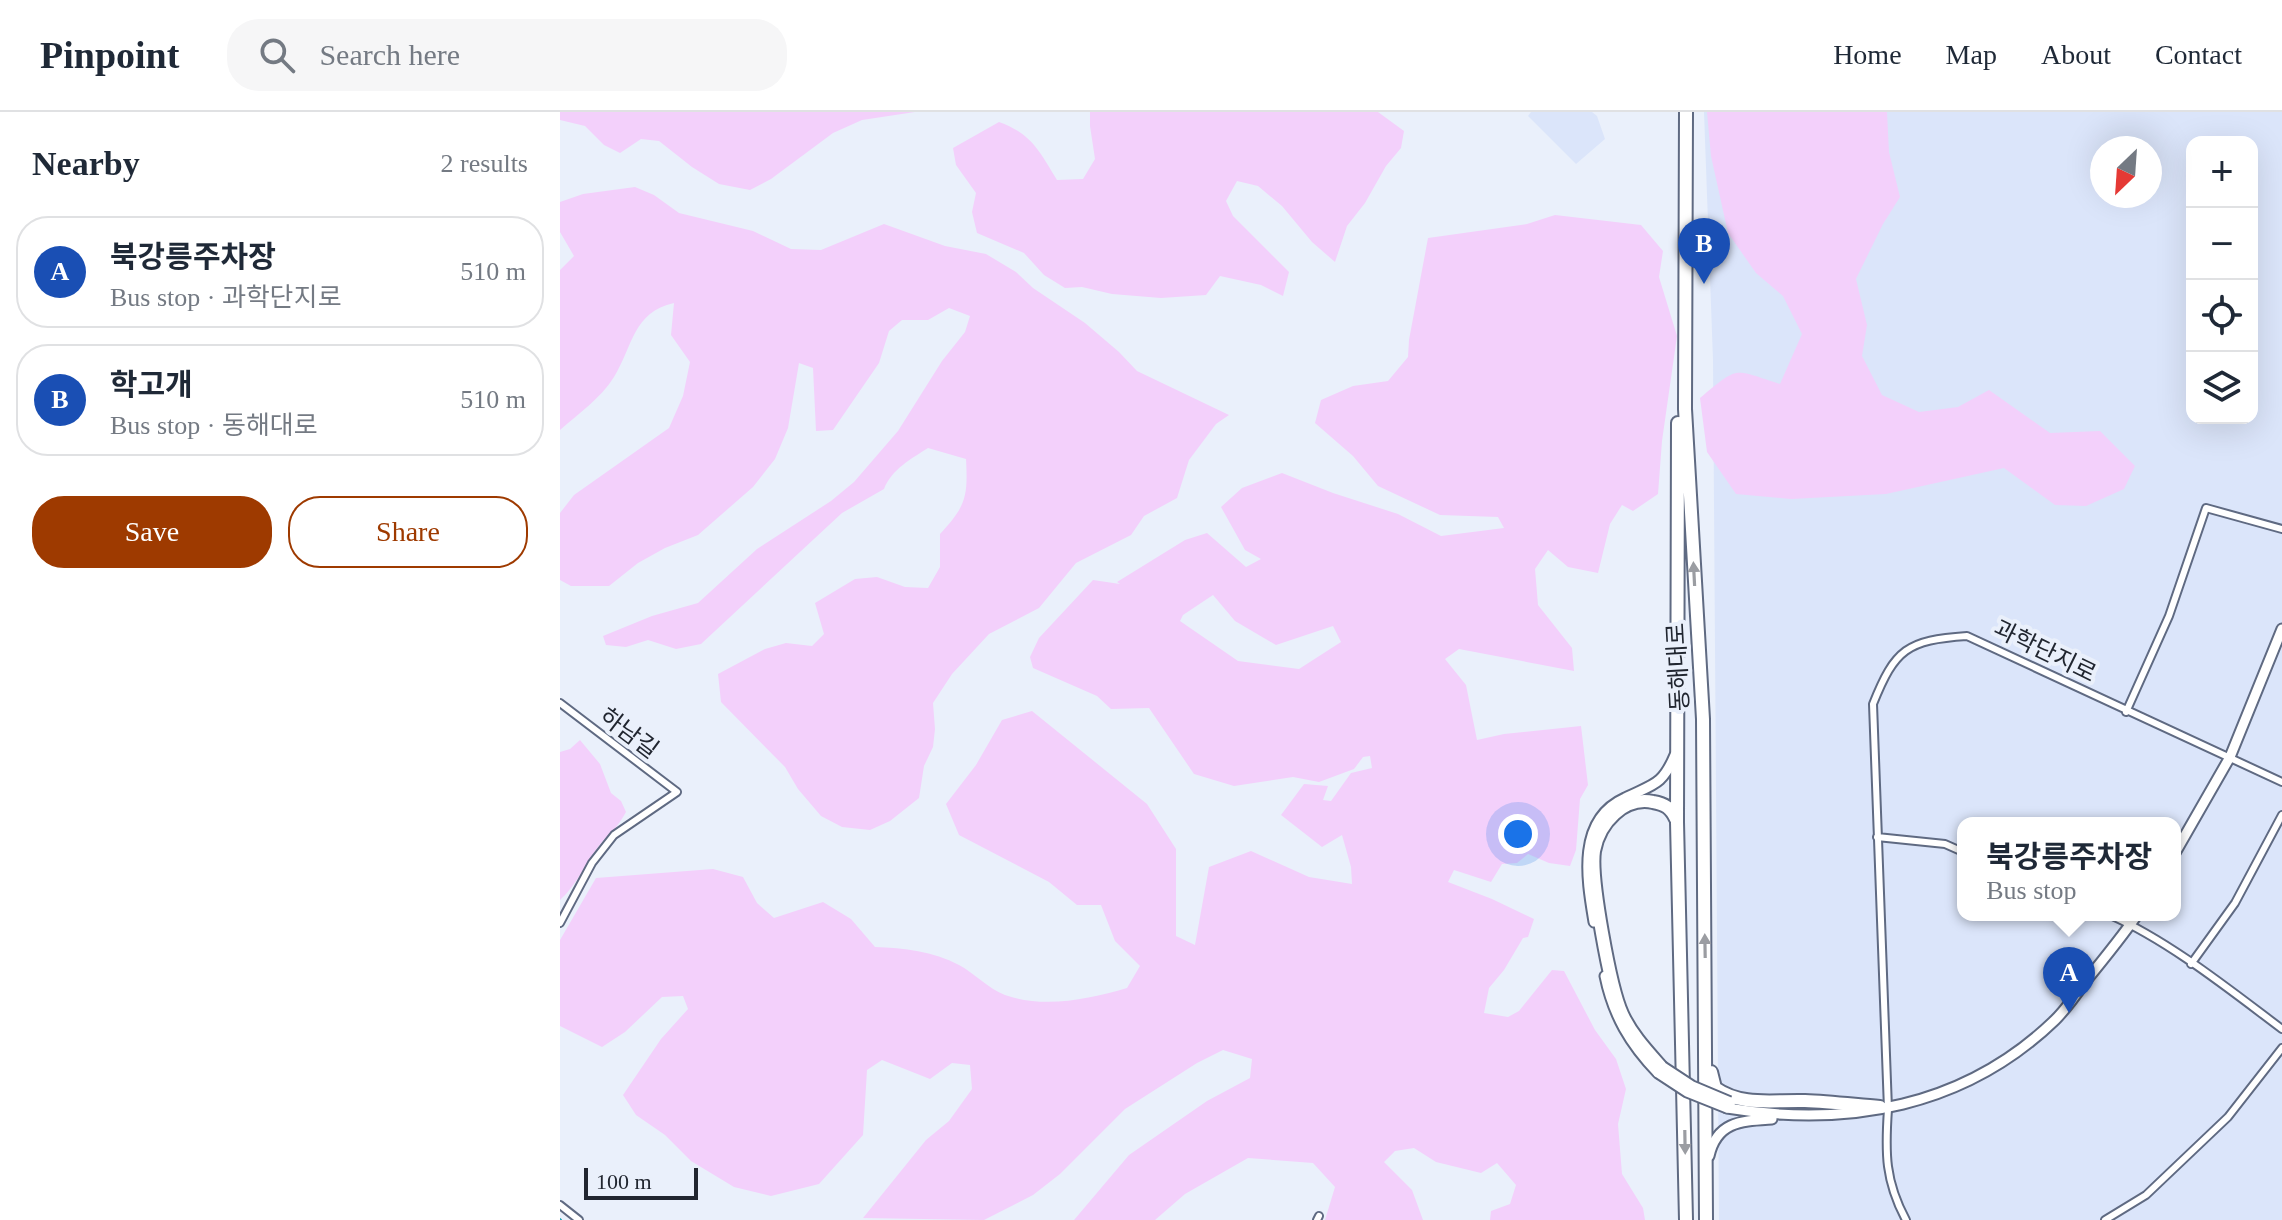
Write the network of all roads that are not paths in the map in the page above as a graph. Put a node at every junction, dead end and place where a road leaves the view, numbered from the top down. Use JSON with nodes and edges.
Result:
{"nodes":[{"id":1,"x":1678,"y":112,"type":"edge"},
{"id":2,"x":1686,"y":112,"type":"edge"},
{"id":3,"x":2282,"y":529,"type":"edge"},
{"id":4,"x":2282,"y":629,"type":"edge"},
{"id":5,"x":560,"y":703,"type":"edge"},
{"id":6,"x":2126,"y":712,"type":"junction"},
{"id":7,"x":1678,"y":749,"type":"junction"},
{"id":8,"x":2230,"y":757,"type":"junction"},
{"id":9,"x":2282,"y":782,"type":"edge"},
{"id":10,"x":2282,"y":815,"type":"edge"},
{"id":11,"x":1677,"y":822,"type":"junction"},
{"id":12,"x":1877,"y":837,"type":"junction"},
{"id":13,"x":2181,"y":843,"type":"edge"},
{"id":14,"x":1957,"y":849,"type":"edge"},
{"id":15,"x":2124,"y":921,"type":"edge"},
{"id":16,"x":2133,"y":921,"type":"edge"},
{"id":17,"x":560,"y":923,"type":"edge"},
{"id":18,"x":2131,"y":924,"type":"junction"},
{"id":19,"x":2191,"y":964,"type":"junction"},
{"id":20,"x":1705,"y":979,"type":"junction"},
{"id":21,"x":2282,"y":1029,"type":"edge"},
{"id":22,"x":2282,"y":1048,"type":"edge"},
{"id":23,"x":1660,"y":1070,"type":"junction"},
{"id":24,"x":1883,"y":1109,"type":"junction"},
{"id":25,"x":560,"y":1205,"type":"edge"},
{"id":26,"x":1706,"y":1219,"type":"edge"},
{"id":27,"x":579,"y":1220,"type":"edge"},
{"id":28,"x":1686,"y":1220,"type":"edge"},
{"id":29,"x":1906,"y":1220,"type":"edge"},
{"id":30,"x":2105,"y":1220,"type":"edge"}],
"edges":[{"from":1,"to":7,"type":"highway","name":"동해대로"},
{"from":20,"to":2,"type":"highway","name":"동해대로","one_way":true},
{"from":3,"to":6,"type":"street"},
{"from":4,"to":8,"type":"street"},
{"from":5,"to":17,"type":"street","name":"하남길"},
{"from":6,"to":8,"type":"street","name":"과학단지로"},
{"from":6,"to":12,"type":"street","name":"과학단지로"},
{"from":7,"to":11,"type":"highway","name":"동해대로"},
{"from":7,"to":23,"type":"street"},
{"from":8,"to":9,"type":"street","name":"과학단지로"},
{"from":8,"to":13,"type":"street"},
{"from":10,"to":19,"type":"street"},
{"from":11,"to":23,"type":"highway"},
{"from":11,"to":28,"type":"highway","name":"동해대로","one_way":true},
{"from":12,"to":14,"type":"street"},
{"from":12,"to":24,"type":"street","name":"과학단지로"},
{"from":15,"to":18,"type":"street"},
{"from":16,"to":18,"type":"street"},
{"from":18,"to":19,"type":"street"},
{"from":18,"to":24,"type":"street"},
{"from":19,"to":21,"type":"street"},
{"from":20,"to":24,"type":"highway"},
{"from":20,"to":26,"type":"highway","name":"동해대로"},
{"from":22,"to":30,"type":"street"},
{"from":23,"to":24,"type":"highway","bridge":true},
{"from":24,"to":26,"type":"street"},
{"from":24,"to":29,"type":"street","name":"과학단지로"},
{"from":25,"to":27,"type":"street"}]}
